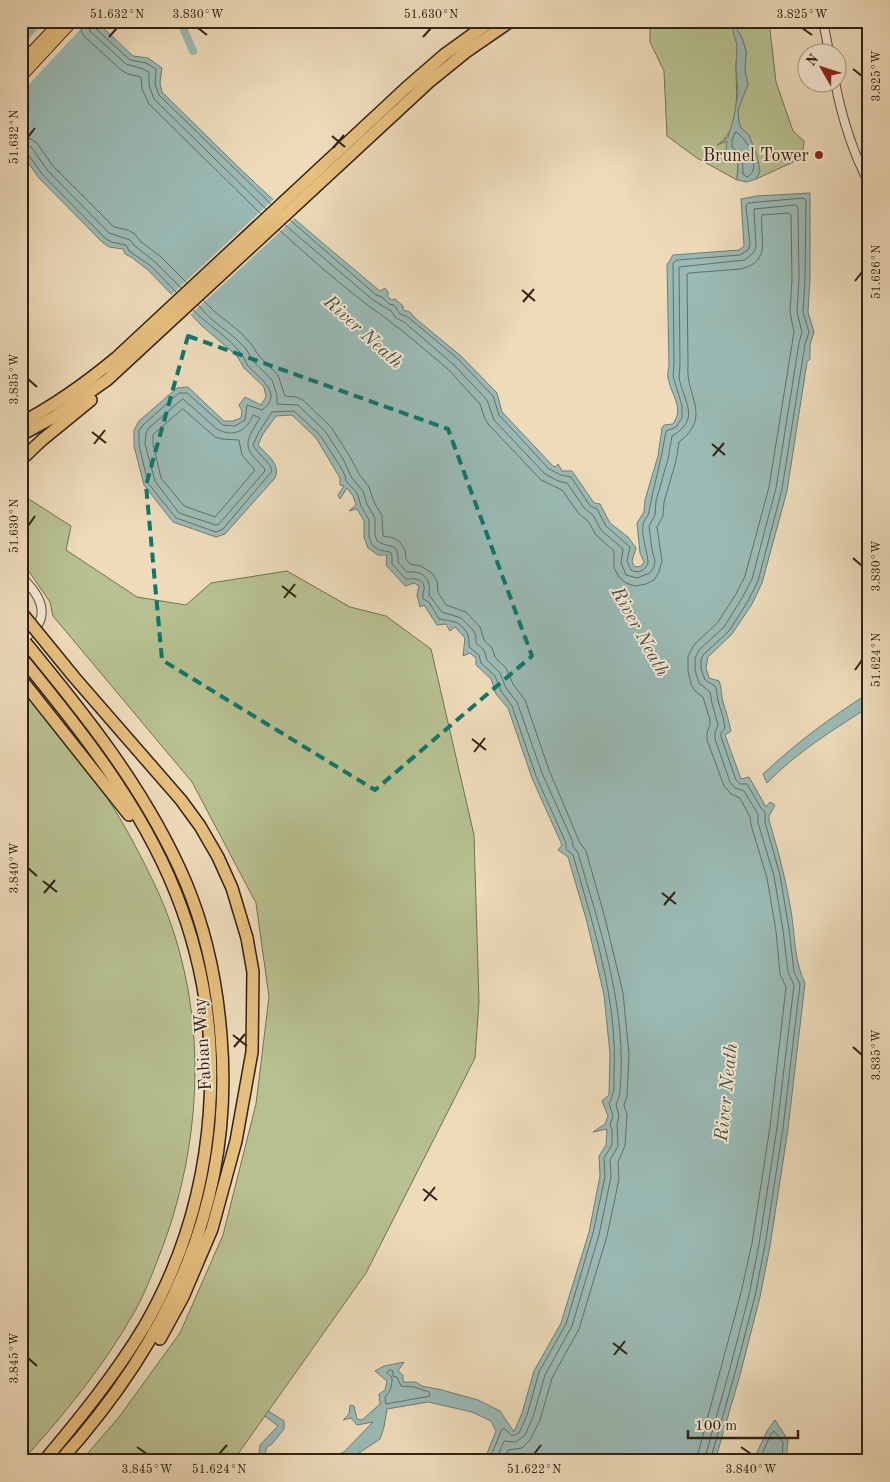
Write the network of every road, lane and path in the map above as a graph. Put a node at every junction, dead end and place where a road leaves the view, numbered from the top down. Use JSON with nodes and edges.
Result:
{"nodes":[{"id":1,"x":61,"y":21,"type":"edge"},
{"id":2,"x":73,"y":21,"type":"edge"},
{"id":3,"x":491,"y":21,"type":"edge"},
{"id":4,"x":511,"y":21,"type":"edge"},
{"id":5,"x":823,"y":21,"type":"edge"},
{"id":6,"x":827,"y":42,"type":"edge"},
{"id":7,"x":21,"y":63,"type":"edge"},
{"id":8,"x":21,"y":77,"type":"edge"},
{"id":9,"x":837,"y":92,"type":"edge"},
{"id":10,"x":869,"y":183,"type":"edge"},
{"id":11,"x":180,"y":313,"type":"junction"},
{"id":12,"x":21,"y":423,"type":"edge"},
{"id":13,"x":21,"y":435,"type":"edge"},
{"id":14,"x":21,"y":460,"type":"edge"},
{"id":15,"x":21,"y":577,"type":"edge"},
{"id":16,"x":21,"y":612,"type":"edge"},
{"id":17,"x":22,"y":638,"type":"edge"},
{"id":18,"x":21,"y":657,"type":"edge"},
{"id":19,"x":21,"y":679,"type":"edge"},
{"id":20,"x":159,"y":857,"type":"junction"},
{"id":21,"x":116,"y":1393,"type":"junction"},
{"id":22,"x":44,"y":1461,"type":"edge"},
{"id":23,"x":60,"y":1461,"type":"edge"}],
"edges":[{"from":1,"to":7,"type":"main road"},
{"from":2,"to":8,"type":"main road"},
{"from":3,"to":12,"type":"highway"},
{"from":4,"to":11,"type":"highway"},
{"from":5,"to":6,"type":"street"},
{"from":9,"to":10,"type":"street"},
{"from":11,"to":13,"type":"highway"},
{"from":11,"to":14,"type":"highway"},
{"from":15,"to":17,"type":"street"},
{"from":16,"to":21,"type":"highway","bridge":true},
{"from":17,"to":21,"type":"highway","name":"Fabian Way"},
{"from":18,"to":20,"type":"highway","name":"Fabian Way"},
{"from":19,"to":20,"type":"highway"},
{"from":20,"to":22,"type":"highway","name":"Fabian Way"},
{"from":21,"to":23,"type":"highway","name":"Fabian Way"}]}
